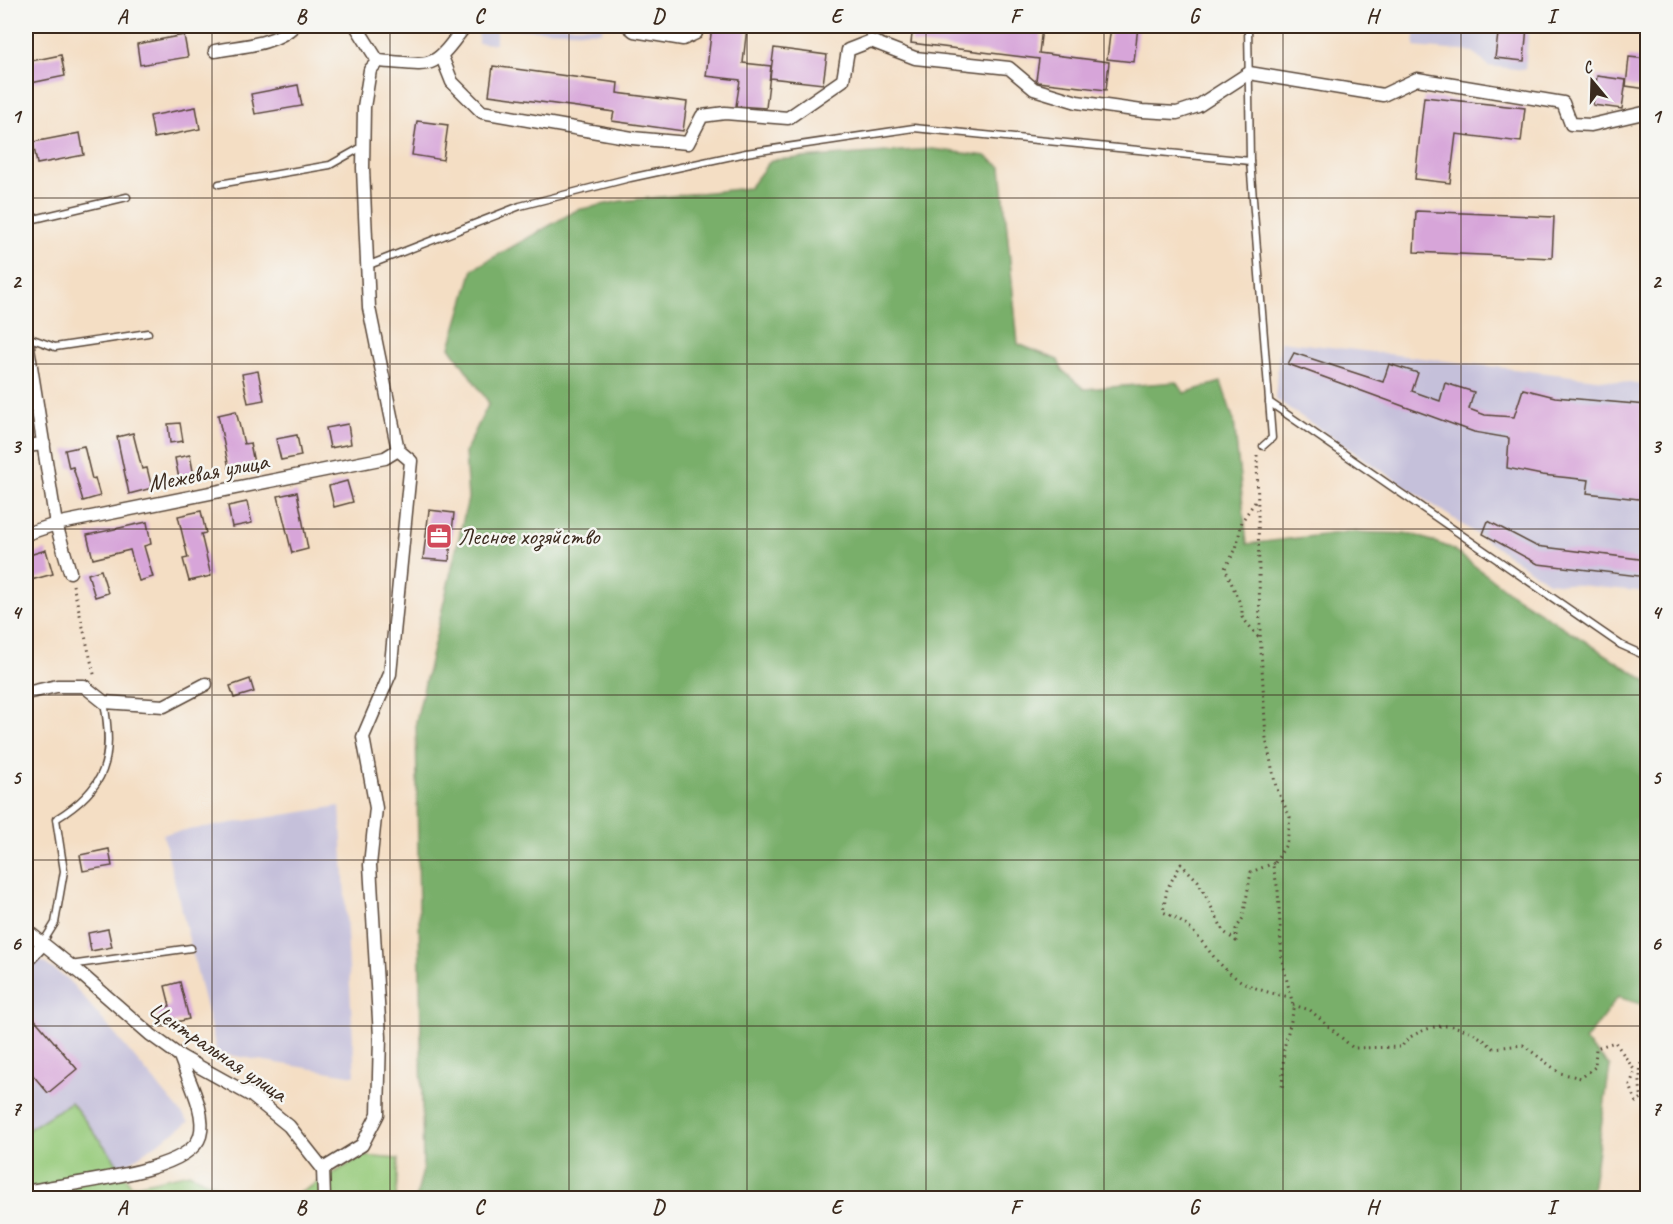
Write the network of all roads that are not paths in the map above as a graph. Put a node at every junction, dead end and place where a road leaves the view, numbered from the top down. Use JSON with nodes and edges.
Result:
{"nodes":[{"id":1,"x":294,"y":26,"type":"edge"},
{"id":2,"x":356,"y":26,"type":"edge"},
{"id":3,"x":465,"y":26,"type":"edge"},
{"id":4,"x":628,"y":26,"type":"edge"},
{"id":5,"x":697,"y":26,"type":"edge"},
{"id":6,"x":1248,"y":26,"type":"edge"},
{"id":7,"x":215,"y":51,"type":"dead end"},
{"id":8,"x":442,"y":57,"type":"junction"},
{"id":9,"x":378,"y":61,"type":"junction"},
{"id":10,"x":1249,"y":73,"type":"junction"},
{"id":11,"x":1647,"y":112,"type":"edge"},
{"id":12,"x":363,"y":146,"type":"junction"},
{"id":13,"x":1250,"y":161,"type":"junction"},
{"id":14,"x":219,"y":184,"type":"dead end"},
{"id":15,"x":127,"y":197,"type":"dead end"},
{"id":16,"x":26,"y":221,"type":"edge"},
{"id":17,"x":369,"y":266,"type":"junction"},
{"id":18,"x":148,"y":333,"type":"dead end"},
{"id":19,"x":26,"y":336,"type":"edge"},
{"id":20,"x":1269,"y":402,"type":"junction"},
{"id":21,"x":44,"y":444,"type":"junction"},
{"id":22,"x":26,"y":446,"type":"edge"},
{"id":23,"x":1263,"y":446,"type":"road end"},
{"id":24,"x":398,"y":450,"type":"junction"},
{"id":25,"x":56,"y":524,"type":"junction"},
{"id":26,"x":26,"y":534,"type":"edge"},
{"id":27,"x":70,"y":572,"type":"road end"},
{"id":28,"x":1647,"y":657,"type":"edge"},
{"id":29,"x":206,"y":684,"type":"dead end"},
{"id":30,"x":26,"y":693,"type":"edge"},
{"id":31,"x":104,"y":702,"type":"junction"},
{"id":32,"x":26,"y":930,"type":"edge"},
{"id":33,"x":42,"y":945,"type":"junction"},
{"id":34,"x":191,"y":948,"type":"dead end"},
{"id":35,"x":26,"y":962,"type":"edge"},
{"id":36,"x":70,"y":965,"type":"junction"},
{"id":37,"x":180,"y":1056,"type":"junction"},
{"id":38,"x":323,"y":1169,"type":"junction"},
{"id":39,"x":26,"y":1192,"type":"edge"},
{"id":40,"x":324,"y":1198,"type":"edge"}],
"edges":[{"from":1,"to":7,"type":"street"},
{"from":2,"to":9,"type":"street"},
{"from":3,"to":8,"type":"street"},
{"from":4,"to":5,"type":"street"},
{"from":6,"to":10,"type":"lane"},
{"from":8,"to":9,"type":"street"},
{"from":8,"to":10,"type":"street"},
{"from":9,"to":12,"type":"street"},
{"from":10,"to":11,"type":"street"},
{"from":10,"to":13,"type":"lane"},
{"from":12,"to":14,"type":"lane"},
{"from":12,"to":17,"type":"street"},
{"from":13,"to":17,"type":"lane"},
{"from":13,"to":20,"type":"lane"},
{"from":15,"to":16,"type":"lane"},
{"from":17,"to":24,"type":"street"},
{"from":18,"to":19,"type":"lane"},
{"from":19,"to":21,"type":"street"},
{"from":20,"to":23,"type":"lane"},
{"from":20,"to":28,"type":"lane"},
{"from":21,"to":22,"type":"street"},
{"from":21,"to":25,"type":"street"},
{"from":24,"to":25,"type":"street","name":"Межевая улица"},
{"from":24,"to":38,"type":"street"},
{"from":25,"to":26,"type":"street","name":"Межевая улица"},
{"from":25,"to":27,"type":"street"},
{"from":29,"to":31,"type":"street"},
{"from":30,"to":31,"type":"street"},
{"from":31,"to":33,"type":"lane"},
{"from":32,"to":33,"type":"street","name":"Центральная улица"},
{"from":33,"to":35,"type":"street"},
{"from":33,"to":36,"type":"street","name":"Центральная улица"},
{"from":34,"to":36,"type":"lane"},
{"from":36,"to":37,"type":"street","name":"Центральная улица"},
{"from":37,"to":38,"type":"street","name":"Центральная улица"},
{"from":37,"to":39,"type":"street"},
{"from":38,"to":40,"type":"street"}]}
